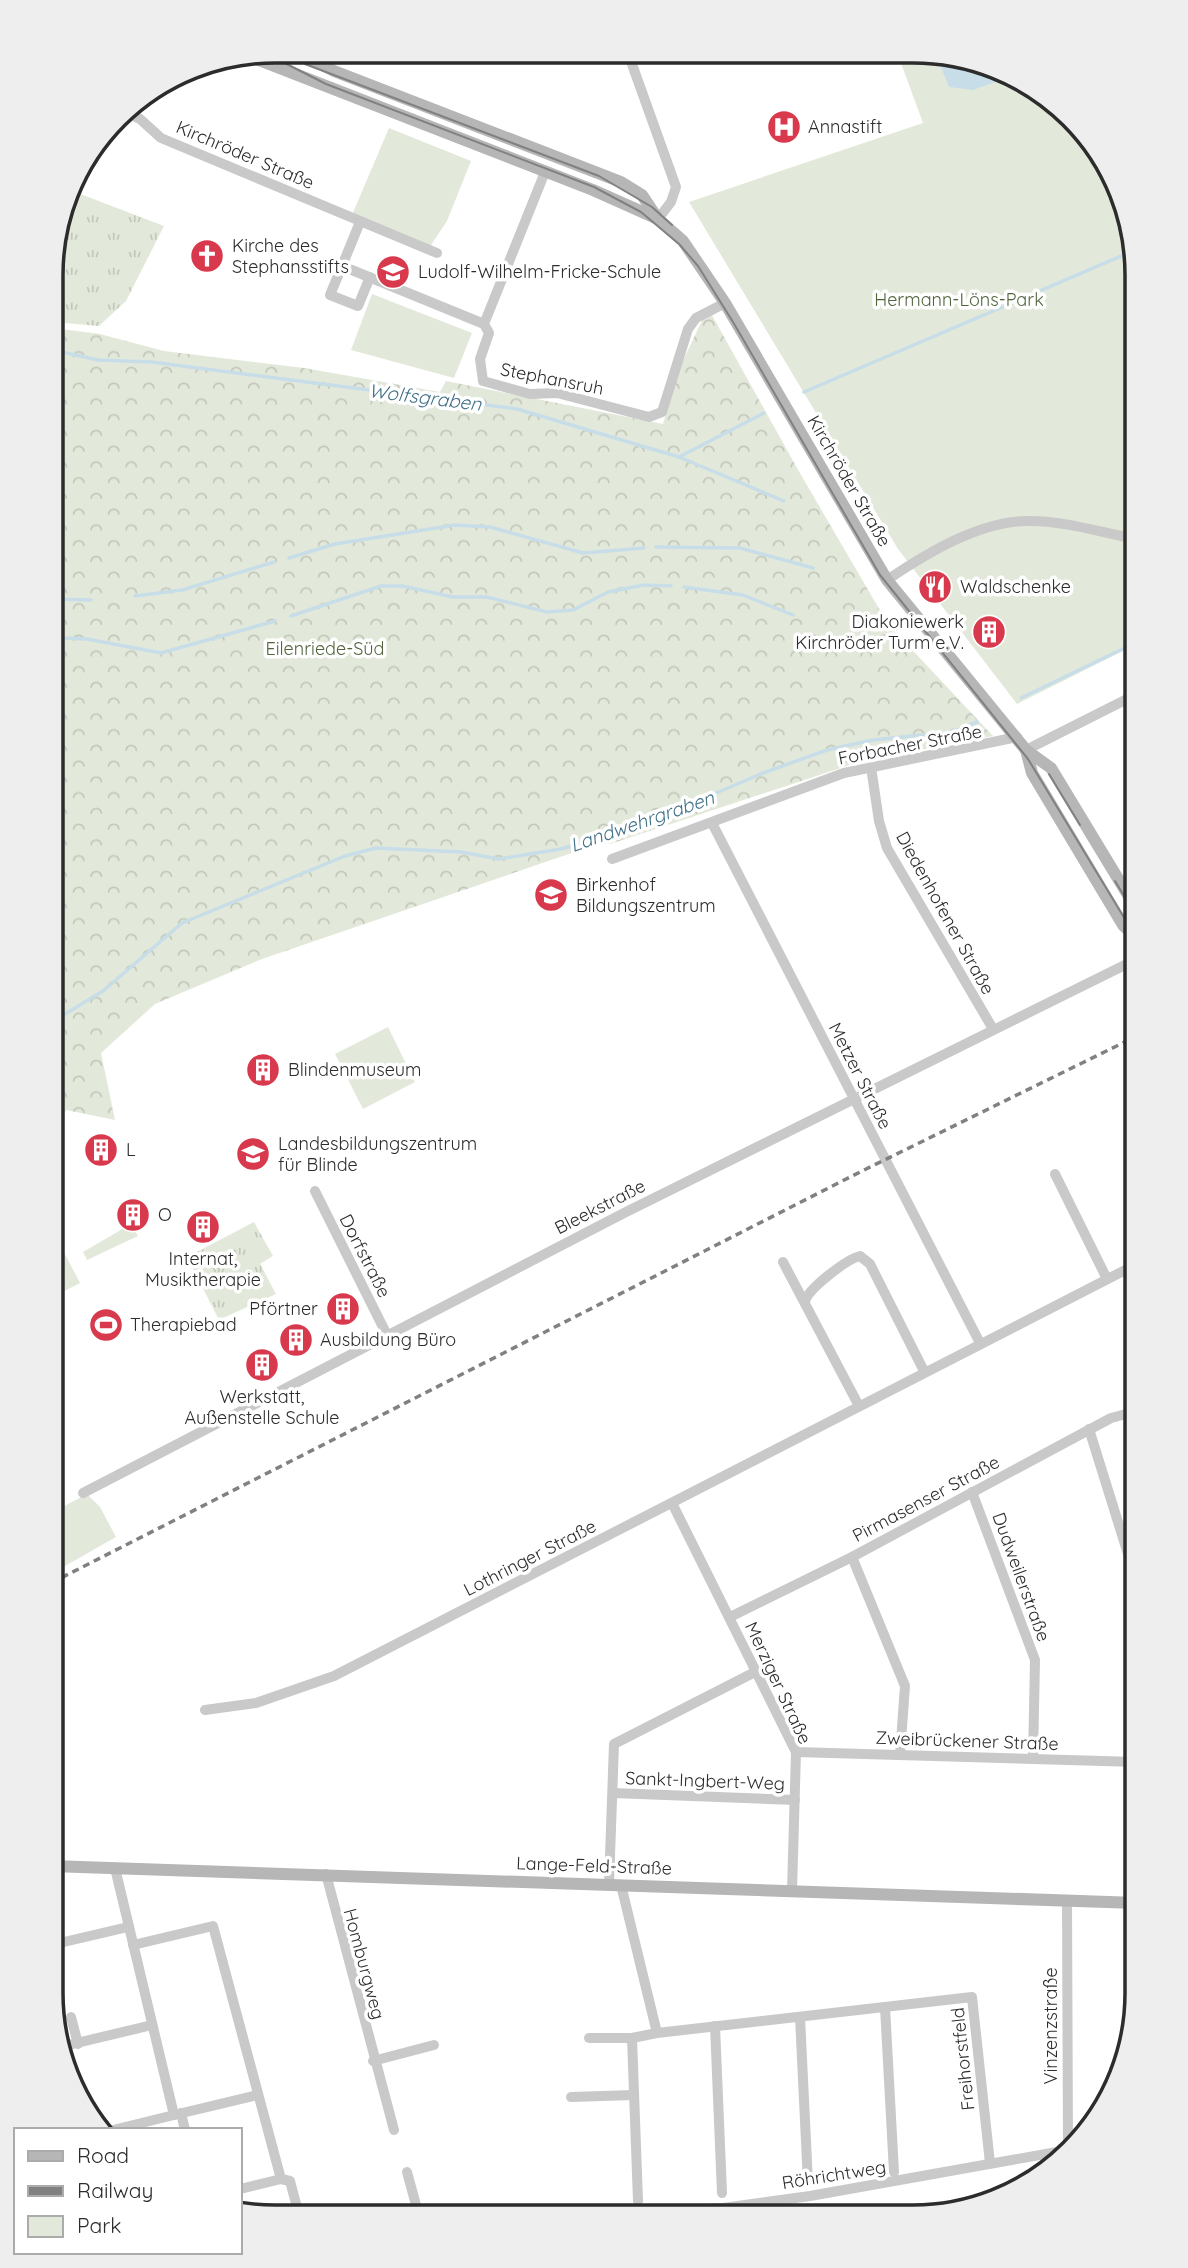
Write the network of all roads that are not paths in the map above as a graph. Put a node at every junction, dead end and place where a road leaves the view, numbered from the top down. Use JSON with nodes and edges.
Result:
{"nodes":[{"id":1,"x":267,"y":63,"type":"edge"},
{"id":2,"x":318,"y":63,"type":"edge"},
{"id":3,"x":632,"y":63,"type":"edge"},
{"id":4,"x":135,"y":116,"type":"edge"},
{"id":5,"x":545,"y":172,"type":"junction"},
{"id":6,"x":658,"y":219,"type":"junction"},
{"id":7,"x":359,"y":222,"type":"junction"},
{"id":8,"x":437,"y":253,"type":"dead end"},
{"id":9,"x":342,"y":266,"type":"junction"},
{"id":10,"x":370,"y":277,"type":"junction"},
{"id":11,"x":725,"y":303,"type":"junction"},
{"id":12,"x":484,"y":324,"type":"junction"},
{"id":13,"x":1125,"y":537,"type":"edge"},
{"id":14,"x":887,"y":580,"type":"junction"},
{"id":15,"x":1125,"y":700,"type":"edge"},
{"id":16,"x":1017,"y":737,"type":"junction"},
{"id":17,"x":1026,"y":750,"type":"junction"},
{"id":18,"x":870,"y":767,"type":"junction"},
{"id":19,"x":712,"y":822,"type":"junction"},
{"id":20,"x":612,"y":859,"type":"dead end"},
{"id":21,"x":1125,"y":890,"type":"edge"},
{"id":22,"x":1125,"y":927,"type":"edge"},
{"id":23,"x":1125,"y":966,"type":"edge"},
{"id":24,"x":993,"y":1029,"type":"junction"},
{"id":25,"x":854,"y":1098,"type":"junction"},
{"id":26,"x":1055,"y":1174,"type":"dead end"},
{"id":27,"x":315,"y":1191,"type":"dead end"},
{"id":28,"x":783,"y":1262,"type":"dead end"},
{"id":29,"x":1125,"y":1270,"type":"edge"},
{"id":30,"x":1107,"y":1279,"type":"junction"},
{"id":31,"x":805,"y":1301,"type":"junction"},
{"id":32,"x":387,"y":1335,"type":"junction"},
{"id":33,"x":980,"y":1343,"type":"junction"},
{"id":34,"x":924,"y":1371,"type":"junction"},
{"id":35,"x":859,"y":1406,"type":"junction"},
{"id":36,"x":1125,"y":1414,"type":"edge"},
{"id":37,"x":1089,"y":1429,"type":"junction"},
{"id":38,"x":972,"y":1492,"type":"junction"},
{"id":39,"x":83,"y":1493,"type":"dead end"},
{"id":40,"x":672,"y":1503,"type":"junction"},
{"id":41,"x":1125,"y":1544,"type":"edge"},
{"id":42,"x":852,"y":1557,"type":"junction"},
{"id":43,"x":730,"y":1617,"type":"junction"},
{"id":44,"x":755,"y":1672,"type":"junction"},
{"id":45,"x":205,"y":1710,"type":"dead end"},
{"id":46,"x":796,"y":1752,"type":"junction"},
{"id":47,"x":900,"y":1755,"type":"junction"},
{"id":48,"x":1033,"y":1759,"type":"junction"},
{"id":49,"x":1125,"y":1762,"type":"edge"},
{"id":50,"x":612,"y":1793,"type":"junction"},
{"id":51,"x":795,"y":1800,"type":"junction"},
{"id":52,"x":63,"y":1866,"type":"edge"},
{"id":53,"x":115,"y":1868,"type":"junction"},
{"id":54,"x":326,"y":1874,"type":"junction"},
{"id":55,"x":615,"y":1884,"type":"junction"},
{"id":56,"x":792,"y":1891,"type":"junction"},
{"id":57,"x":1067,"y":1901,"type":"junction"},
{"id":58,"x":1125,"y":1903,"type":"edge"},
{"id":59,"x":128,"y":1927,"type":"junction"},
{"id":60,"x":63,"y":1942,"type":"edge"},
{"id":61,"x":133,"y":1945,"type":"junction"},
{"id":62,"x":885,"y":2007,"type":"junction"},
{"id":63,"x":71,"y":2017,"type":"dead end"},
{"id":64,"x":800,"y":2017,"type":"junction"},
{"id":65,"x":152,"y":2025,"type":"junction"},
{"id":66,"x":715,"y":2026,"type":"junction"},
{"id":67,"x":657,"y":2033,"type":"junction"},
{"id":68,"x":589,"y":2038,"type":"dead end"},
{"id":69,"x":632,"y":2038,"type":"junction"},
{"id":70,"x":78,"y":2043,"type":"junction"},
{"id":71,"x":70,"y":2045,"type":"edge"},
{"id":72,"x":434,"y":2045,"type":"dead end"},
{"id":73,"x":373,"y":2061,"type":"junction"},
{"id":74,"x":258,"y":2095,"type":"junction"},
{"id":75,"x":634,"y":2095,"type":"junction"},
{"id":76,"x":571,"y":2097,"type":"dead end"},
{"id":77,"x":178,"y":2114,"type":"junction"},
{"id":78,"x":121,"y":2128,"type":"edge"},
{"id":79,"x":184,"y":2128,"type":"edge"},
{"id":80,"x":394,"y":2130,"type":"dead end"},
{"id":81,"x":1068,"y":2137,"type":"edge"},
{"id":82,"x":1052,"y":2153,"type":"edge"},
{"id":83,"x":990,"y":2163,"type":"junction"},
{"id":84,"x":407,"y":2172,"type":"dead end"},
{"id":85,"x":894,"y":2172,"type":"dead end"},
{"id":86,"x":281,"y":2179,"type":"junction"},
{"id":87,"x":808,"y":2183,"type":"dead end"},
{"id":88,"x":242,"y":2189,"type":"edge"},
{"id":89,"x":722,"y":2193,"type":"dead end"},
{"id":90,"x":638,"y":2201,"type":"dead end"},
{"id":91,"x":296,"y":2205,"type":"edge"},
{"id":92,"x":416,"y":2205,"type":"edge"},
{"id":93,"x":746,"y":2205,"type":"edge"}],
"edges":[{"from":1,"to":5,"type":"main road","name":"Kirchröder Straße"},
{"from":2,"to":6,"type":"main road","name":"Kirchröder Straße"},
{"from":3,"to":6,"type":"street"},
{"from":4,"to":7,"type":"street","name":"Kirchröder Straße"},
{"from":5,"to":6,"type":"main road","name":"Kirchröder Straße"},
{"from":5,"to":12,"type":"street","name":"Stephansruh"},
{"from":6,"to":11,"type":"main road","name":"Kirchröder Straße"},
{"from":7,"to":8,"type":"street","name":"Kirchröder Straße"},
{"from":7,"to":9,"type":"street"},
{"from":9,"to":10,"type":"street"},
{"from":9,"to":10,"type":"street"},
{"from":10,"to":12,"type":"street"},
{"from":11,"to":12,"type":"street","name":"Stephansruh"},
{"from":11,"to":14,"type":"main road","name":"Kirchröder Straße"},
{"from":13,"to":14,"type":"street"},
{"from":14,"to":16,"type":"main road","name":"Kirchröder Straße"},
{"from":15,"to":17,"type":"street"},
{"from":16,"to":17,"type":"main road","name":"Kirchröder Straße"},
{"from":16,"to":18,"type":"street","name":"Forbacher Straße"},
{"from":17,"to":21,"type":"main road"},
{"from":17,"to":22,"type":"main road"},
{"from":18,"to":19,"type":"street","name":"Forbacher Straße"},
{"from":18,"to":24,"type":"street","name":"Diedenhofener Straße"},
{"from":19,"to":20,"type":"street","name":"Forbacher Straße"},
{"from":19,"to":25,"type":"street","name":"Metzer Straße"},
{"from":23,"to":24,"type":"street","name":"Bleekstraße"},
{"from":24,"to":25,"type":"street","name":"Bleekstraße"},
{"from":25,"to":32,"type":"street","name":"Bleekstraße"},
{"from":25,"to":33,"type":"street","name":"Metzer Straße"},
{"from":26,"to":30,"type":"street"},
{"from":27,"to":32,"type":"street","name":"Dorfstraße"},
{"from":28,"to":31,"type":"street"},
{"from":29,"to":30,"type":"street","name":"Lothringer Straße"},
{"from":30,"to":33,"type":"street","name":"Lothringer Straße"},
{"from":31,"to":34,"type":"street"},
{"from":31,"to":35,"type":"street"},
{"from":32,"to":39,"type":"street","name":"Bleekstraße"},
{"from":33,"to":34,"type":"street","name":"Lothringer Straße"},
{"from":34,"to":35,"type":"street","name":"Lothringer Straße"},
{"from":35,"to":40,"type":"street","name":"Lothringer Straße"},
{"from":36,"to":37,"type":"street","name":"Pirmasenser Straße"},
{"from":37,"to":38,"type":"street","name":"Pirmasenser Straße"},
{"from":37,"to":41,"type":"street"},
{"from":38,"to":42,"type":"street","name":"Pirmasenser Straße"},
{"from":38,"to":48,"type":"street","name":"Dudweilerstraße"},
{"from":40,"to":43,"type":"street","name":"Merziger Straße"},
{"from":40,"to":45,"type":"street","name":"Lothringer Straße"},
{"from":42,"to":43,"type":"street","name":"Pirmasenser Straße"},
{"from":42,"to":47,"type":"street"},
{"from":43,"to":44,"type":"street","name":"Merziger Straße"},
{"from":44,"to":46,"type":"street","name":"Merziger Straße"},
{"from":44,"to":50,"type":"street","name":"Sankt-Ingbert-Weg"},
{"from":46,"to":47,"type":"street","name":"Zweibrückener Straße"},
{"from":46,"to":51,"type":"street","name":"Merziger Straße"},
{"from":47,"to":48,"type":"street","name":"Zweibrückener Straße"},
{"from":48,"to":49,"type":"street","name":"Zweibrückener Straße"},
{"from":50,"to":51,"type":"street","name":"Sankt-Ingbert-Weg"},
{"from":50,"to":55,"type":"street","name":"Sankt-Ingbert-Weg"},
{"from":51,"to":56,"type":"street","name":"Merziger Straße"},
{"from":52,"to":53,"type":"main road","name":"Lange-Feld-Straße"},
{"from":53,"to":54,"type":"main road","name":"Lange-Feld-Straße"},
{"from":53,"to":59,"type":"street"},
{"from":54,"to":55,"type":"main road","name":"Lange-Feld-Straße"},
{"from":54,"to":73,"type":"street","name":"Homburgweg"},
{"from":55,"to":56,"type":"main road","name":"Lange-Feld-Straße"},
{"from":55,"to":67,"type":"street"},
{"from":56,"to":57,"type":"main road","name":"Lange-Feld-Straße"},
{"from":57,"to":58,"type":"main road","name":"Lange-Feld-Straße"},
{"from":57,"to":81,"type":"street","name":"Vinzenzstraße"},
{"from":59,"to":60,"type":"street"},
{"from":59,"to":61,"type":"street"},
{"from":61,"to":65,"type":"street"},
{"from":61,"to":74,"type":"street"},
{"from":62,"to":64,"type":"street","name":"Freihorstfeld"},
{"from":62,"to":83,"type":"street","name":"Freihorstfeld"},
{"from":62,"to":85,"type":"street"},
{"from":63,"to":70,"type":"street"},
{"from":64,"to":66,"type":"street","name":"Freihorstfeld"},
{"from":64,"to":87,"type":"street"},
{"from":65,"to":70,"type":"street"},
{"from":65,"to":77,"type":"street"},
{"from":66,"to":67,"type":"street","name":"Freihorstfeld"},
{"from":66,"to":89,"type":"street"},
{"from":67,"to":69,"type":"street","name":"Freihorstfeld"},
{"from":68,"to":69,"type":"street","name":"Freihorstfeld"},
{"from":69,"to":75,"type":"street"},
{"from":70,"to":71,"type":"street"},
{"from":72,"to":73,"type":"street"},
{"from":73,"to":80,"type":"street","name":"Homburgweg"},
{"from":74,"to":77,"type":"street"},
{"from":74,"to":86,"type":"street"},
{"from":75,"to":76,"type":"street"},
{"from":75,"to":90,"type":"street"},
{"from":77,"to":78,"type":"street"},
{"from":77,"to":79,"type":"street"},
{"from":82,"to":83,"type":"street","name":"Röhrichtweg"},
{"from":83,"to":93,"type":"street","name":"Röhrichtweg"},
{"from":84,"to":92,"type":"street"},
{"from":86,"to":88,"type":"street"},
{"from":86,"to":91,"type":"street"}]}
